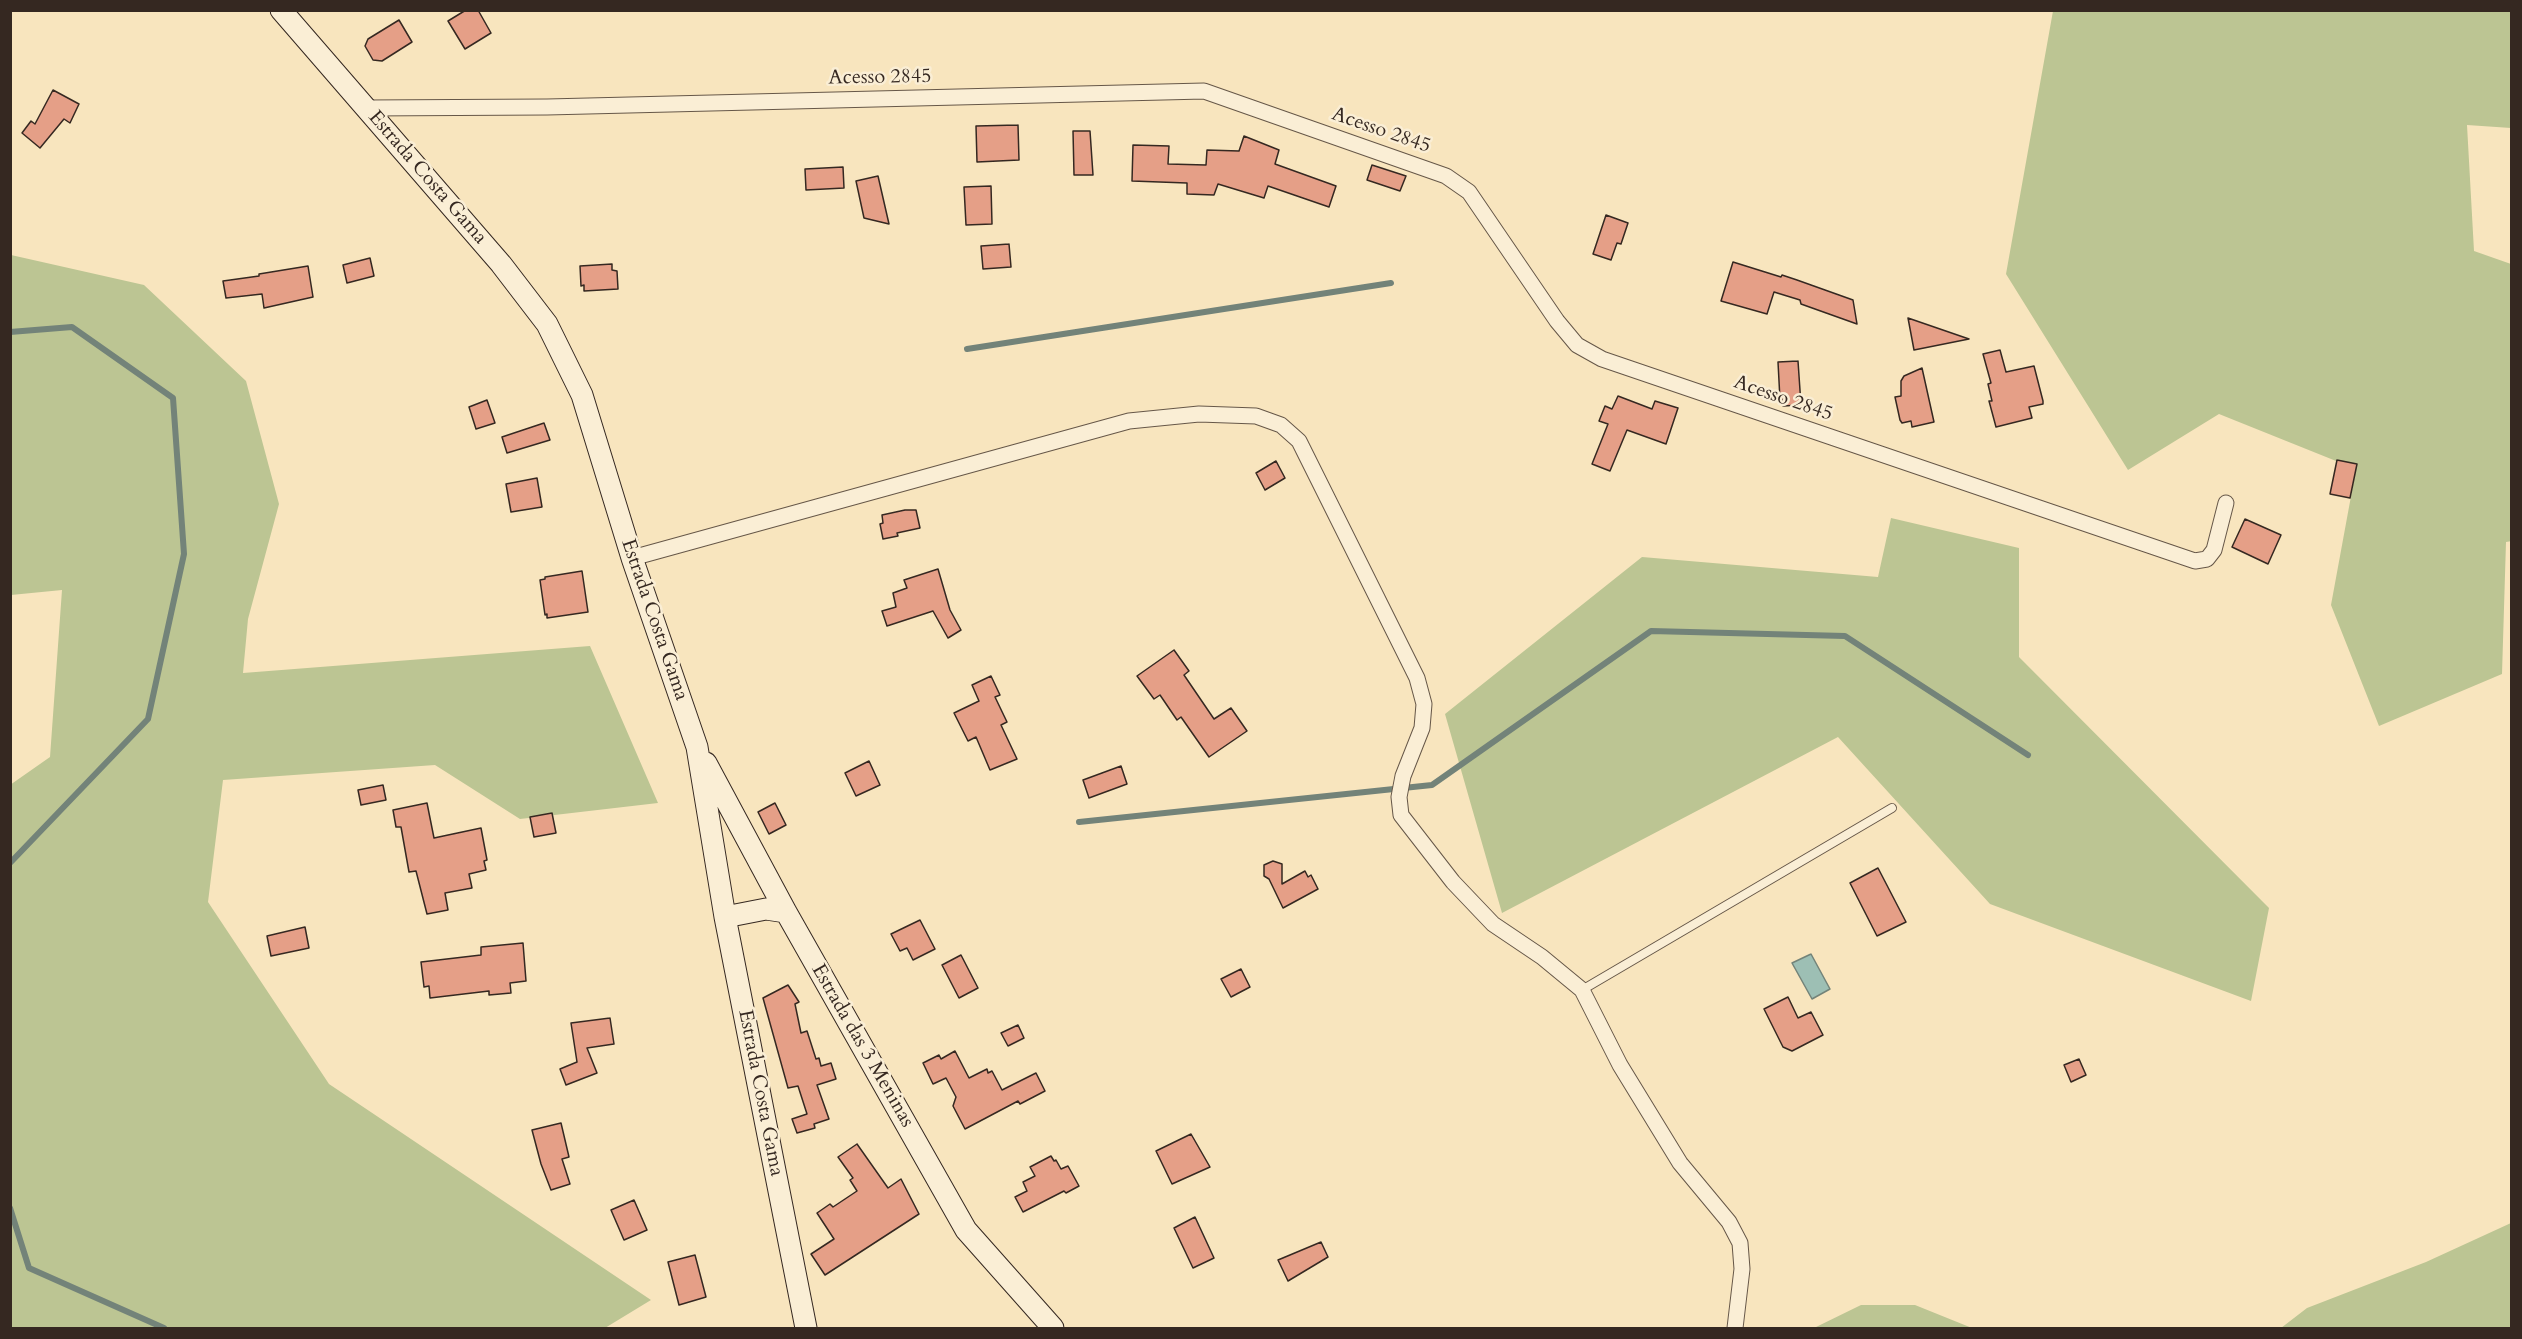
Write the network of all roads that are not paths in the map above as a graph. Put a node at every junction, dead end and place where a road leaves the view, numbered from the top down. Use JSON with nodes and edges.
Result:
{"nodes":[{"id":1,"x":281,"y":10,"type":"edge"},
{"id":2,"x":366,"y":108,"type":"junction"},
{"id":3,"x":2226,"y":503,"type":"dead end"},
{"id":4,"x":632,"y":558,"type":"junction"},
{"id":5,"x":698,"y":747,"type":"junction"},
{"id":6,"x":1892,"y":808,"type":"dead end"},
{"id":7,"x":786,"y":912,"type":"junction"},
{"id":8,"x":725,"y":917,"type":"junction"},
{"id":9,"x":1582,"y":990,"type":"junction"},
{"id":10,"x":806,"y":1329,"type":"edge"},
{"id":11,"x":1053,"y":1329,"type":"edge"},
{"id":12,"x":1735,"y":1329,"type":"edge"}],
"edges":[{"from":1,"to":2,"type":"main road","name":"Estrada Costa Gama"},
{"from":2,"to":3,"type":"street","name":"Acesso 2845"},
{"from":2,"to":4,"type":"main road","name":"Estrada Costa Gama"},
{"from":4,"to":5,"type":"main road","name":"Estrada Costa Gama"},
{"from":4,"to":9,"type":"street"},
{"from":5,"to":7,"type":"main road","name":"Estrada das 3 Meninas"},
{"from":5,"to":8,"type":"main road","name":"Estrada Costa Gama"},
{"from":6,"to":9,"type":"lane"},
{"from":7,"to":8,"type":"main road"},
{"from":7,"to":11,"type":"main road","name":"Estrada das 3 Meninas"},
{"from":8,"to":10,"type":"main road","name":"Estrada Costa Gama"},
{"from":9,"to":12,"type":"street"}]}
